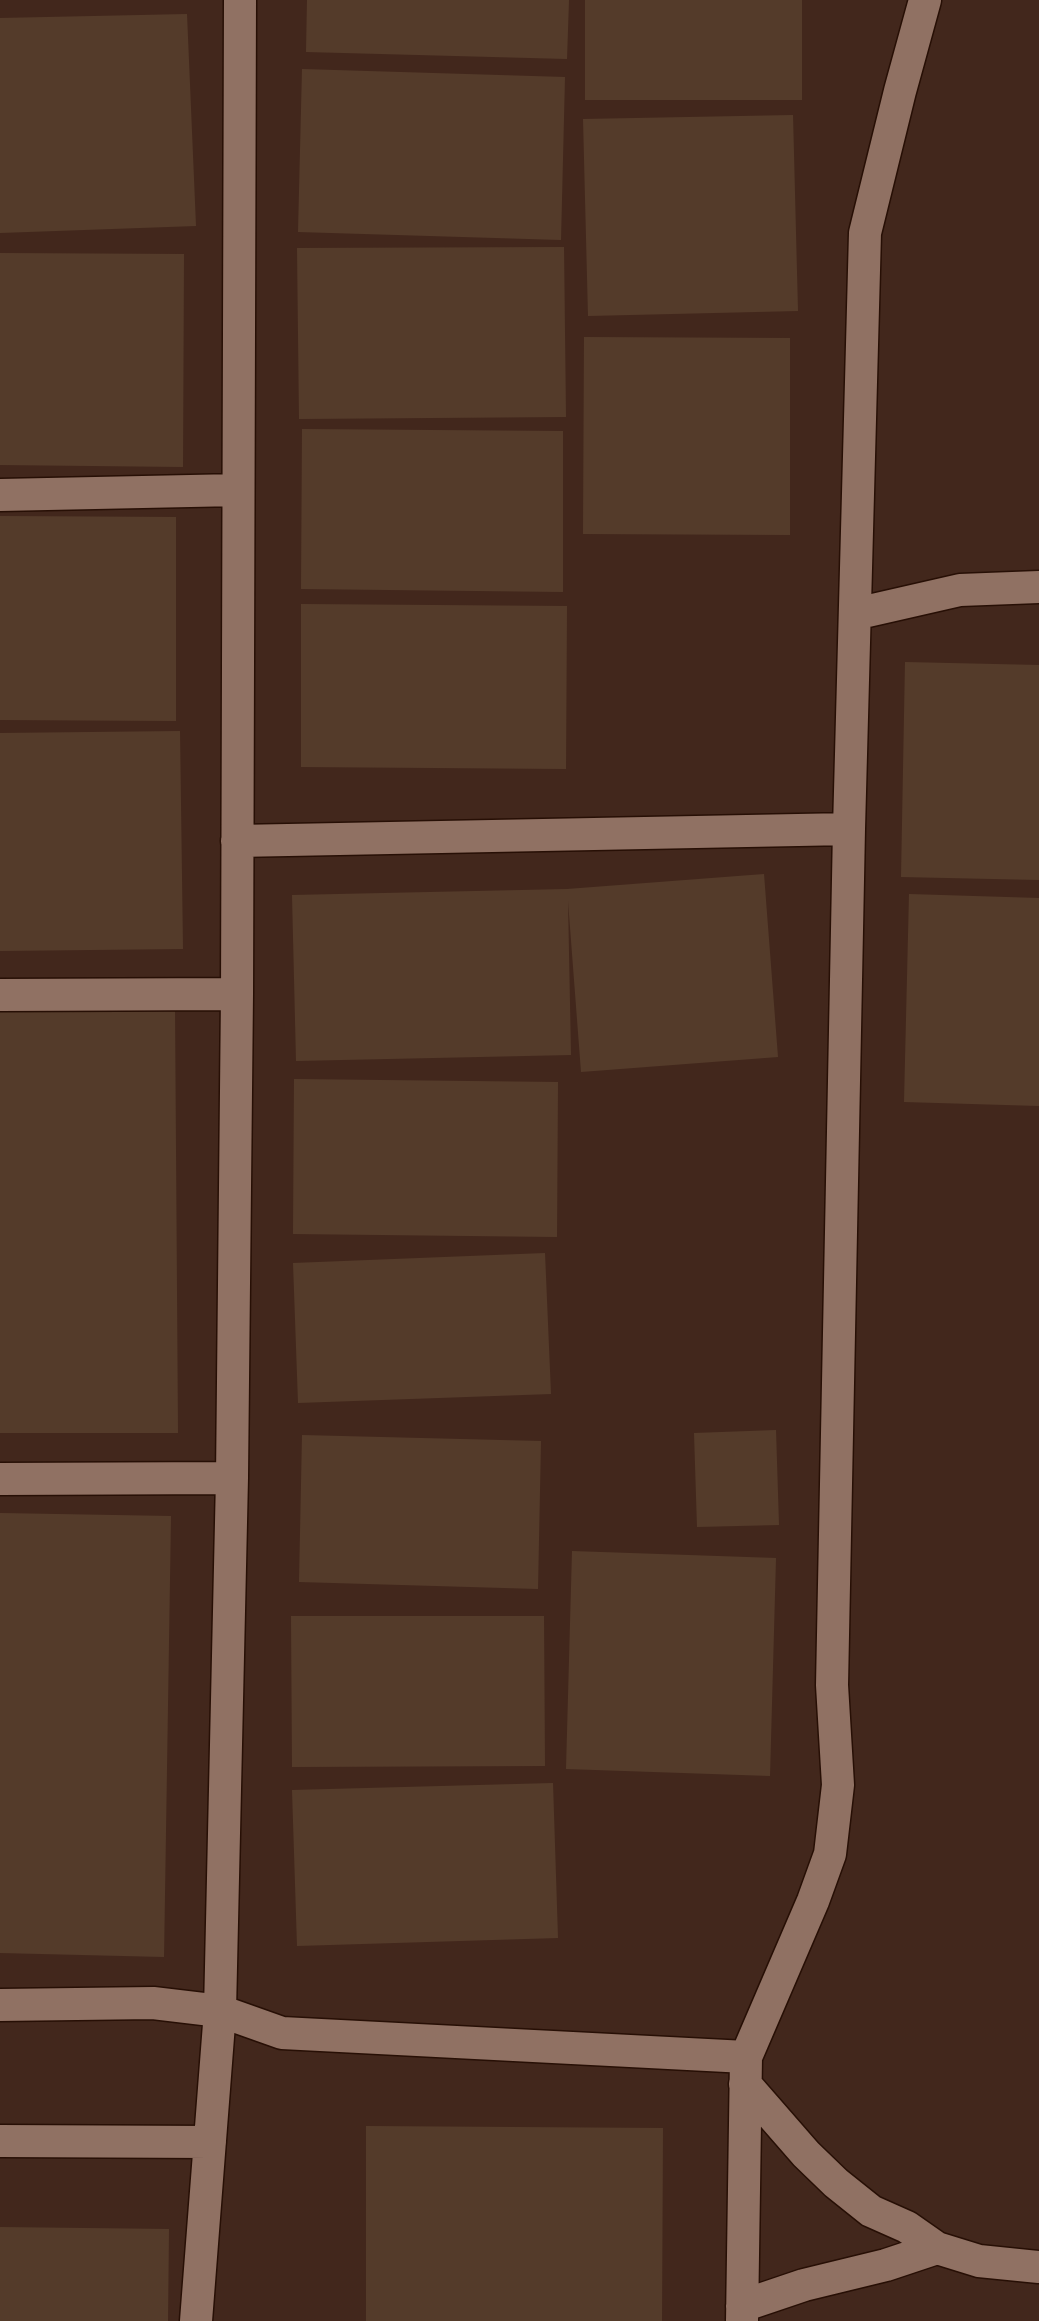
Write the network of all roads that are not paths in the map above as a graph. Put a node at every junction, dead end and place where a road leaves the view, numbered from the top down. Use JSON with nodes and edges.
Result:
{"nodes":[{"id":1,"x":240,"y":0,"type":"edge"},
{"id":2,"x":925,"y":0,"type":"edge"},
{"id":3,"x":238,"y":490,"type":"junction"},
{"id":4,"x":0,"y":495,"type":"edge"},
{"id":5,"x":1039,"y":587,"type":"edge"},
{"id":6,"x":855,"y":614,"type":"junction"},
{"id":7,"x":849,"y":829,"type":"junction"},
{"id":8,"x":237,"y":841,"type":"junction"},
{"id":9,"x":237,"y":994,"type":"junction"},
{"id":10,"x":0,"y":995,"type":"edge"},
{"id":11,"x":232,"y":1478,"type":"junction"},
{"id":12,"x":0,"y":1479,"type":"edge"},
{"id":13,"x":0,"y":2005,"type":"edge"},
{"id":14,"x":220,"y":2011,"type":"junction"},
{"id":15,"x":745,"y":2071,"type":"junction"},
{"id":16,"x":0,"y":2141,"type":"edge"},
{"id":17,"x":210,"y":2142,"type":"junction"},
{"id":18,"x":937,"y":2248,"type":"junction"},
{"id":19,"x":1039,"y":2267,"type":"edge"},
{"id":20,"x":742,"y":2314,"type":"edge"},
{"id":21,"x":196,"y":2321,"type":"edge"}],
"edges":[{"from":1,"to":3,"type":"street"},
{"from":2,"to":6,"type":"street"},
{"from":3,"to":4,"type":"street"},
{"from":3,"to":8,"type":"street"},
{"from":5,"to":6,"type":"street"},
{"from":6,"to":7,"type":"street"},
{"from":7,"to":8,"type":"street"},
{"from":7,"to":15,"type":"street"},
{"from":8,"to":9,"type":"street"},
{"from":9,"to":10,"type":"street"},
{"from":9,"to":11,"type":"street"},
{"from":11,"to":12,"type":"street"},
{"from":11,"to":14,"type":"street"},
{"from":13,"to":14,"type":"street"},
{"from":14,"to":15,"type":"street"},
{"from":14,"to":17,"type":"street"},
{"from":15,"to":18,"type":"street"},
{"from":15,"to":20,"type":"street"},
{"from":16,"to":17,"type":"street"},
{"from":17,"to":21,"type":"street"},
{"from":18,"to":19,"type":"street"},
{"from":18,"to":20,"type":"street"}]}
